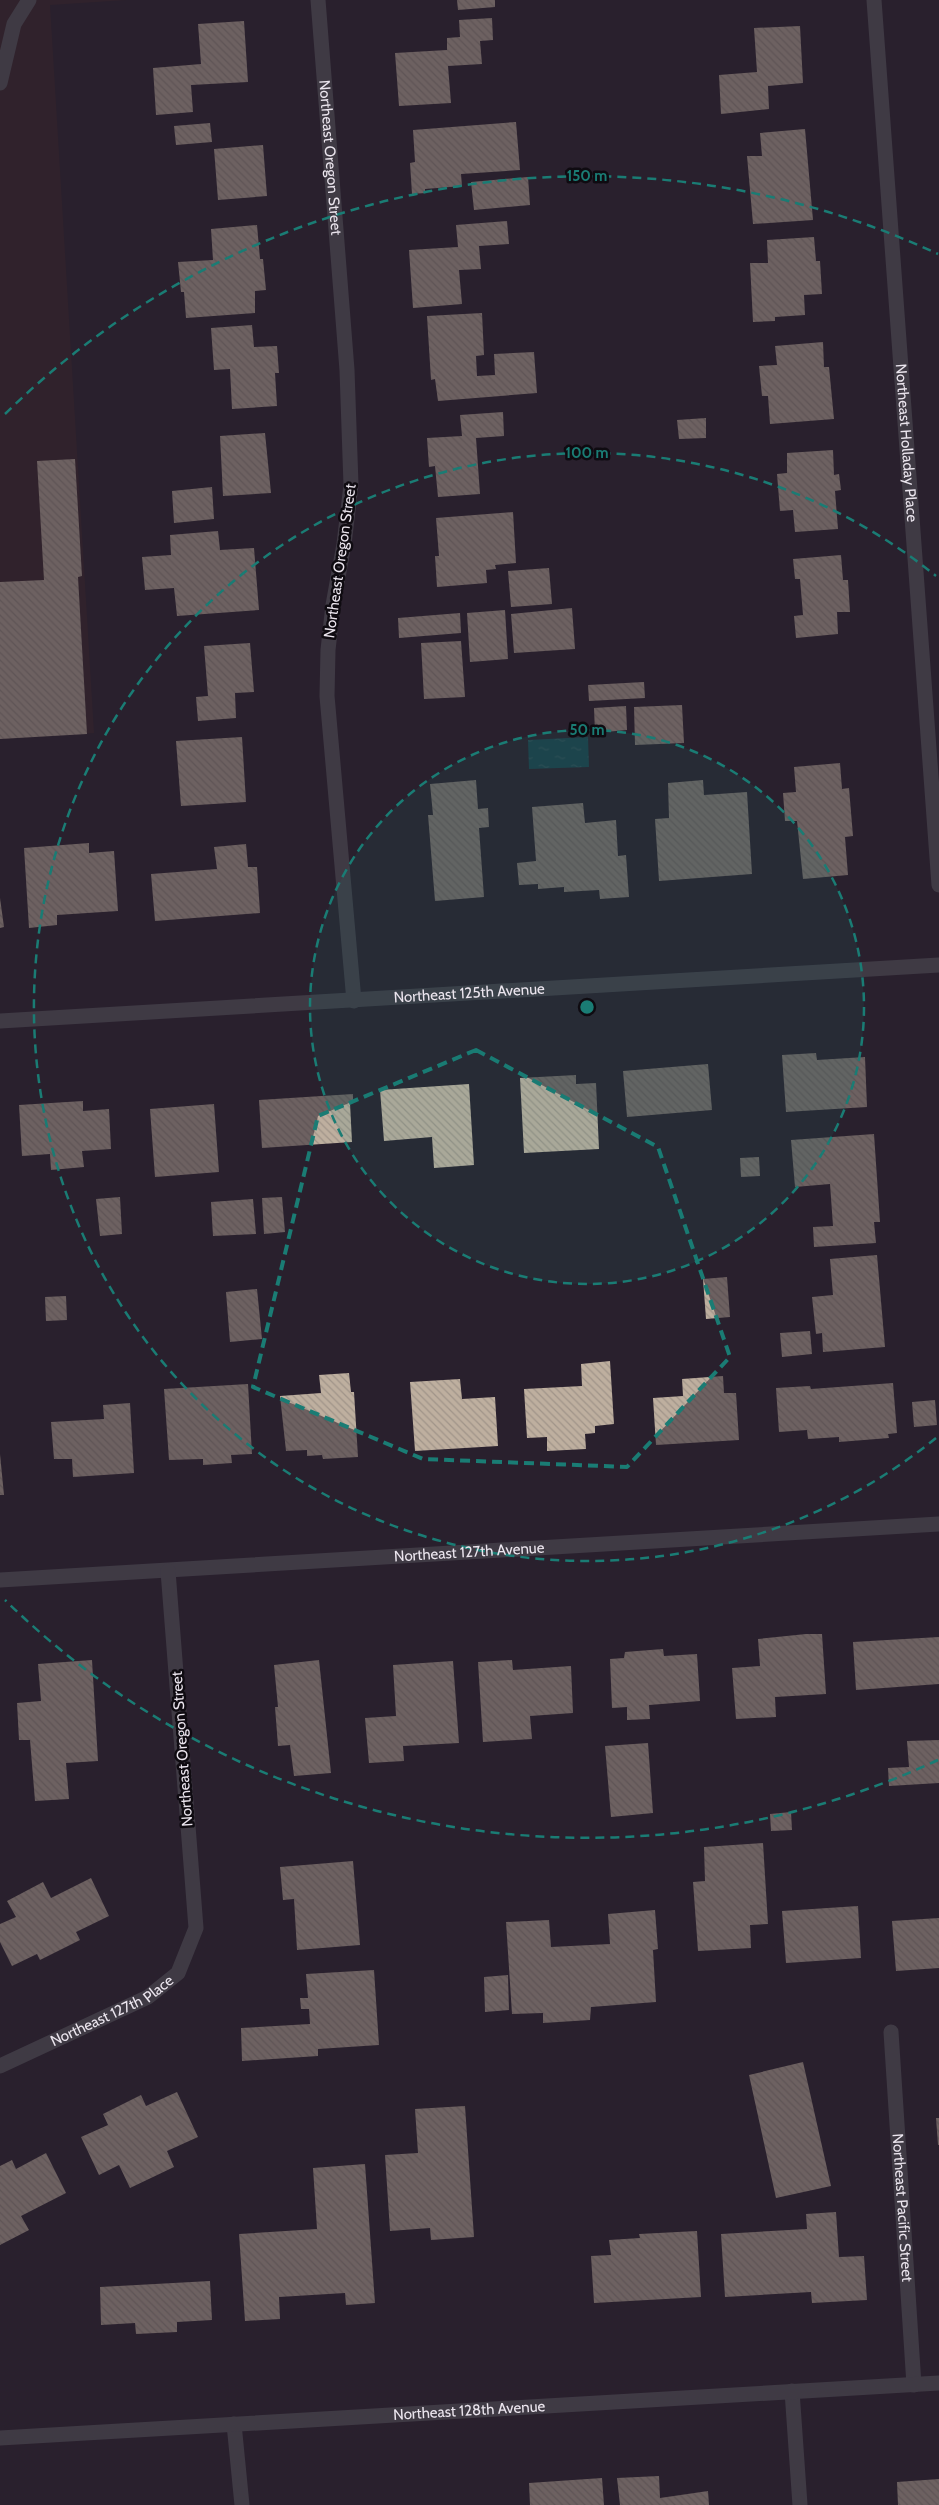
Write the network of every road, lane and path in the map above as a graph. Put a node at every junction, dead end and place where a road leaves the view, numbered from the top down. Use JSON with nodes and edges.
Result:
{"nodes":[{"id":1,"x":29,"y":0,"type":"edge"},
{"id":2,"x":318,"y":0,"type":"edge"},
{"id":3,"x":874,"y":0,"type":"edge"},
{"id":4,"x":0,"y":82,"type":"edge"},
{"id":5,"x":939,"y":885,"type":"edge"},
{"id":6,"x":939,"y":965,"type":"edge"},
{"id":7,"x":354,"y":1001,"type":"junction"},
{"id":8,"x":0,"y":1021,"type":"edge"},
{"id":9,"x":939,"y":1524,"type":"edge"},
{"id":10,"x":168,"y":1571,"type":"junction"},
{"id":11,"x":0,"y":1580,"type":"edge"},
{"id":12,"x":196,"y":1928,"type":"joint"},
{"id":13,"x":891,"y":2032,"type":"dead end"},
{"id":14,"x":0,"y":2066,"type":"edge"},
{"id":15,"x":939,"y":2383,"type":"edge"},
{"id":16,"x":914,"y":2385,"type":"junction"},
{"id":17,"x":792,"y":2391,"type":"junction"},
{"id":18,"x":234,"y":2424,"type":"junction"},
{"id":19,"x":0,"y":2438,"type":"edge"},
{"id":20,"x":242,"y":2505,"type":"edge"},
{"id":21,"x":800,"y":2505,"type":"edge"}],
"edges":[{"from":1,"to":4,"type":"street"},
{"from":2,"to":7,"type":"street","name":"Northeast Oregon Street"},
{"from":3,"to":5,"type":"street","name":"Northeast Holladay Place"},
{"from":6,"to":7,"type":"street","name":"Northeast 125th Avenue"},
{"from":7,"to":8,"type":"street","name":"Northeast 125th Avenue"},
{"from":9,"to":10,"type":"street","name":"Northeast 127th Avenue"},
{"from":10,"to":11,"type":"street","name":"Northeast 127th Avenue"},
{"from":10,"to":12,"type":"street","name":"Northeast Oregon Street"},
{"from":12,"to":14,"type":"street","name":"Northeast 127th Place"},
{"from":13,"to":16,"type":"street","name":"Northeast Pacific Street"},
{"from":15,"to":16,"type":"street","name":"Northeast 128th Avenue"},
{"from":16,"to":17,"type":"street","name":"Northeast 128th Avenue"},
{"from":17,"to":18,"type":"street","name":"Northeast 128th Avenue"},
{"from":17,"to":21,"type":"street"},
{"from":18,"to":19,"type":"street","name":"Northeast 128th Avenue"},
{"from":18,"to":20,"type":"street"}]}
